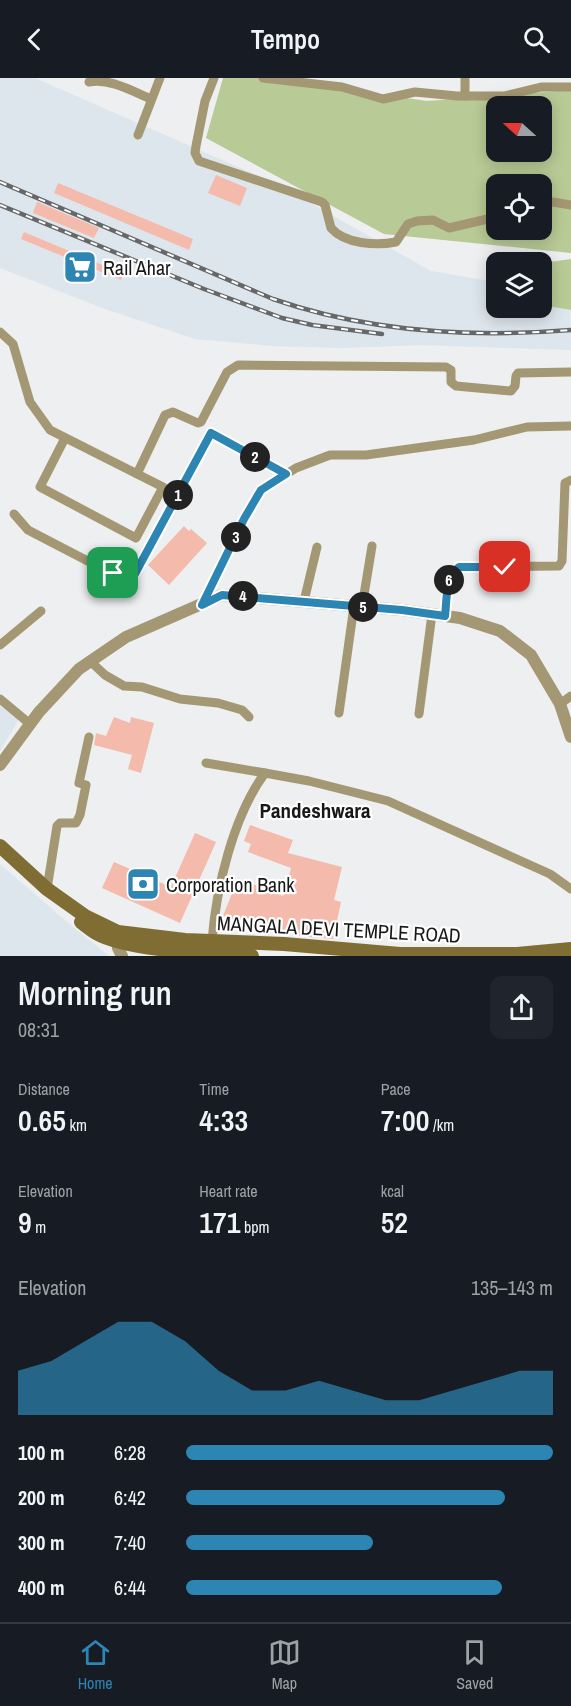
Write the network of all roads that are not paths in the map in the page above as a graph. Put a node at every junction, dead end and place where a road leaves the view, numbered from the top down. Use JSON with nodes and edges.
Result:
{"nodes":[{"id":1,"x":160,"y":78,"type":"edge"},
{"id":2,"x":214,"y":78,"type":"edge"},
{"id":3,"x":262,"y":78,"type":"edge"},
{"id":4,"x":465,"y":78,"type":"edge"},
{"id":5,"x":89,"y":82,"type":"dead end"},
{"id":6,"x":571,"y":87,"type":"edge"},
{"id":7,"x":465,"y":96,"type":"junction"},
{"id":8,"x":152,"y":99,"type":"junction"},
{"id":9,"x":138,"y":135,"type":"dead end"},
{"id":10,"x":552,"y":202,"type":"edge"},
{"id":11,"x":571,"y":205,"type":"edge"},
{"id":12,"x":486,"y":219,"type":"edge"},
{"id":13,"x":0,"y":332,"type":"edge"},
{"id":14,"x":571,"y":372,"type":"edge"},
{"id":15,"x":571,"y":426,"type":"edge"},
{"id":16,"x":65,"y":438,"type":"junction"},
{"id":17,"x":137,"y":474,"type":"junction"},
{"id":18,"x":286,"y":474,"type":"junction"},
{"id":19,"x":571,"y":480,"type":"edge"},
{"id":20,"x":14,"y":514,"type":"dead end"},
{"id":21,"x":372,"y":546,"type":"dead end"},
{"id":22,"x":317,"y":547,"type":"dead end"},
{"id":23,"x":567,"y":553,"type":"edge"},
{"id":24,"x":304,"y":601,"type":"junction"},
{"id":25,"x":202,"y":605,"type":"junction"},
{"id":26,"x":358,"y":606,"type":"junction"},
{"id":27,"x":41,"y":611,"type":"dead end"},
{"id":28,"x":439,"y":615,"type":"junction"},
{"id":29,"x":0,"y":645,"type":"edge"},
{"id":30,"x":90,"y":661,"type":"junction"},
{"id":31,"x":571,"y":696,"type":"edge"},
{"id":32,"x":0,"y":699,"type":"edge"},
{"id":33,"x":560,"y":705,"type":"junction"},
{"id":34,"x":339,"y":713,"type":"dead end"},
{"id":35,"x":418,"y":714,"type":"dead end"},
{"id":36,"x":249,"y":717,"type":"dead end"},
{"id":37,"x":30,"y":724,"type":"junction"},
{"id":38,"x":89,"y":737,"type":"dead end"},
{"id":39,"x":571,"y":737,"type":"edge"},
{"id":40,"x":206,"y":763,"type":"dead end"},
{"id":41,"x":0,"y":765,"type":"edge"},
{"id":42,"x":265,"y":773,"type":"junction"},
{"id":43,"x":0,"y":846,"type":"edge"},
{"id":44,"x":0,"y":857,"type":"edge"},
{"id":45,"x":47,"y":889,"type":"junction"},
{"id":46,"x":571,"y":889,"type":"edge"},
{"id":47,"x":113,"y":933,"type":"junction"},
{"id":48,"x":212,"y":941,"type":"junction"},
{"id":49,"x":571,"y":949,"type":"edge"},
{"id":50,"x":175,"y":953,"type":"edge"},
{"id":51,"x":528,"y":955,"type":"edge"},
{"id":52,"x":122,"y":956,"type":"edge"},
{"id":53,"x":252,"y":956,"type":"edge"}],
"edges":[{"from":1,"to":8,"type":"street"},
{"from":2,"to":12,"type":"street"},
{"from":3,"to":7,"type":"street"},
{"from":4,"to":7,"type":"street"},
{"from":5,"to":8,"type":"street"},
{"from":6,"to":7,"type":"street"},
{"from":8,"to":9,"type":"street"},
{"from":10,"to":11,"type":"street"},
{"from":13,"to":16,"type":"street"},
{"from":14,"to":17,"type":"street"},
{"from":15,"to":18,"type":"street"},
{"from":16,"to":17,"type":"street"},
{"from":16,"to":17,"type":"street"},
{"from":18,"to":20,"type":"street"},
{"from":18,"to":25,"type":"street"},
{"from":19,"to":23,"type":"street"},
{"from":21,"to":26,"type":"street"},
{"from":22,"to":24,"type":"street"},
{"from":23,"to":28,"type":"street"},
{"from":24,"to":25,"type":"street"},
{"from":24,"to":26,"type":"street"},
{"from":25,"to":30,"type":"street"},
{"from":26,"to":28,"type":"street"},
{"from":26,"to":34,"type":"street"},
{"from":27,"to":29,"type":"street"},
{"from":28,"to":33,"type":"street"},
{"from":28,"to":35,"type":"street"},
{"from":30,"to":36,"type":"street"},
{"from":30,"to":37,"type":"street"},
{"from":31,"to":33,"type":"street"},
{"from":32,"to":37,"type":"street"},
{"from":33,"to":39,"type":"street"},
{"from":37,"to":41,"type":"street"},
{"from":38,"to":45,"type":"street"},
{"from":40,"to":42,"type":"street"},
{"from":42,"to":46,"type":"street"},
{"from":42,"to":48,"type":"street"},
{"from":43,"to":45,"type":"main road"},
{"from":44,"to":47,"type":"main road"},
{"from":45,"to":47,"type":"main road"},
{"from":47,"to":48,"type":"main road","name":"MANGALA DEVI TEMPLE ROAD"},
{"from":47,"to":50,"type":"main road","name":"MANGALA DEVI TEMPLE ROAD"},
{"from":47,"to":52,"type":"street"},
{"from":48,"to":51,"type":"main road","name":"MANGALA DEVI TEMPLE ROAD"},
{"from":49,"to":51,"type":"main road","name":"MANGALA DEVI TEMPLE ROAD"},
{"from":50,"to":53,"type":"main road","name":"MANGALA DEVI TEMPLE ROAD"}]}
